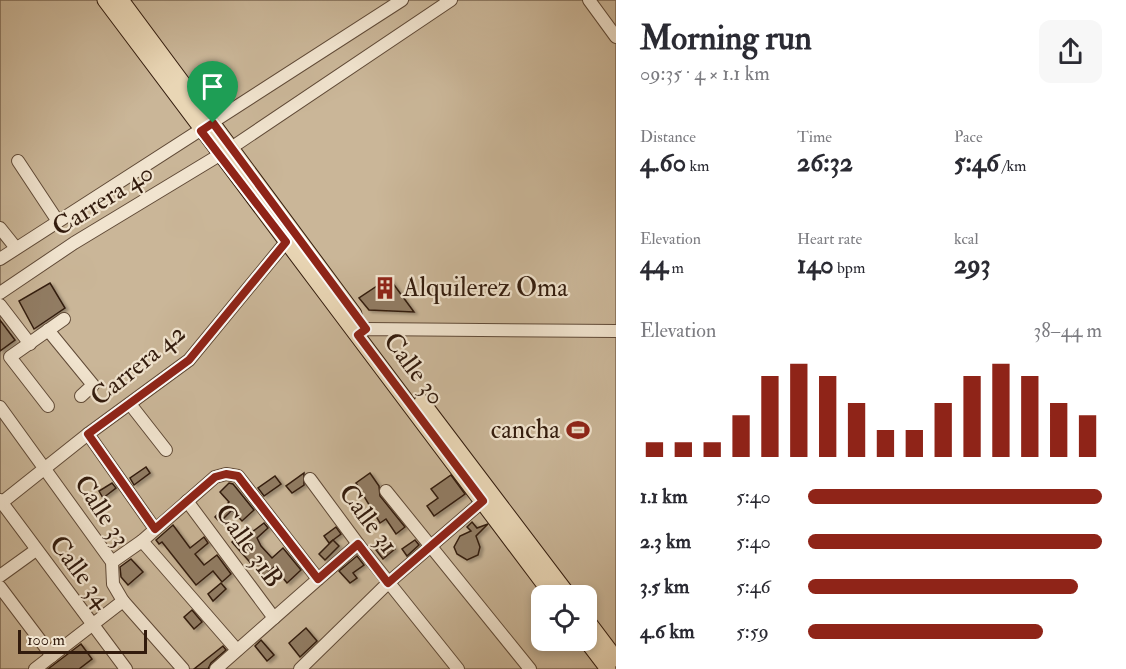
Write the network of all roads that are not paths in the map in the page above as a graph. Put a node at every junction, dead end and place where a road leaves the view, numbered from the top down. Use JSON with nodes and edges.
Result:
{"nodes":[{"id":1,"x":105,"y":0,"type":"edge"},
{"id":2,"x":121,"y":0,"type":"edge"},
{"id":3,"x":402,"y":0,"type":"edge"},
{"id":4,"x":451,"y":0,"type":"edge"},
{"id":5,"x":589,"y":0,"type":"edge"},
{"id":6,"x":616,"y":37,"type":"edge"},
{"id":7,"x":207,"y":127,"type":"junction"},
{"id":8,"x":224,"y":152,"type":"junction"},
{"id":9,"x":18,"y":161,"type":"dead end"},
{"id":10,"x":57,"y":220,"type":"junction"},
{"id":11,"x":0,"y":228,"type":"edge"},
{"id":12,"x":286,"y":242,"type":"junction"},
{"id":13,"x":16,"y":248,"type":"junction"},
{"id":14,"x":0,"y":259,"type":"edge"},
{"id":15,"x":0,"y":293,"type":"edge"},
{"id":16,"x":0,"y":305,"type":"edge"},
{"id":17,"x":64,"y":319,"type":"dead end"},
{"id":18,"x":48,"y":330,"type":"junction"},
{"id":19,"x":616,"y":331,"type":"edge"},
{"id":20,"x":362,"y":332,"type":"junction"},
{"id":21,"x":30,"y":344,"type":"junction"},
{"id":22,"x":81,"y":396,"type":"dead end"},
{"id":23,"x":130,"y":404,"type":"junction"},
{"id":24,"x":0,"y":406,"type":"edge"},
{"id":25,"x":48,"y":406,"type":"dead end"},
{"id":26,"x":88,"y":434,"type":"junction"},
{"id":27,"x":166,"y":450,"type":"dead end"},
{"id":28,"x":47,"y":468,"type":"junction"},
{"id":29,"x":310,"y":479,"type":"dead end"},
{"id":30,"x":386,"y":491,"type":"dead end"},
{"id":31,"x":187,"y":501,"type":"junction"},
{"id":32,"x":483,"y":501,"type":"junction"},
{"id":33,"x":0,"y":502,"type":"edge"},
{"id":34,"x":155,"y":529,"type":"junction"},
{"id":35,"x":142,"y":541,"type":"junction"},
{"id":36,"x":358,"y":544,"type":"junction"},
{"id":37,"x":431,"y":547,"type":"junction"},
{"id":38,"x":36,"y":550,"type":"junction"},
{"id":39,"x":112,"y":562,"type":"junction"},
{"id":40,"x":0,"y":576,"type":"edge"},
{"id":41,"x":318,"y":579,"type":"junction"},
{"id":42,"x":388,"y":583,"type":"junction"},
{"id":43,"x":545,"y":585,"type":"edge"},
{"id":44,"x":560,"y":585,"type":"edge"},
{"id":45,"x":0,"y":586,"type":"edge"},
{"id":46,"x":123,"y":601,"type":"junction"},
{"id":47,"x":274,"y":618,"type":"junction"},
{"id":48,"x":92,"y":626,"type":"junction"},
{"id":49,"x":597,"y":634,"type":"edge"},
{"id":50,"x":237,"y":650,"type":"junction"},
{"id":51,"x":594,"y":651,"type":"edge"},
{"id":52,"x":52,"y":656,"type":"junction"},
{"id":53,"x":616,"y":659,"type":"edge"},
{"id":54,"x":35,"y":669,"type":"edge"},
{"id":55,"x":125,"y":669,"type":"edge"},
{"id":56,"x":183,"y":669,"type":"edge"},
{"id":57,"x":216,"y":669,"type":"edge"},
{"id":58,"x":300,"y":669,"type":"edge"},
{"id":59,"x":458,"y":669,"type":"edge"},
{"id":60,"x":530,"y":669,"type":"edge"},
{"id":61,"x":608,"y":669,"type":"edge"}],
"edges":[{"from":1,"to":7,"type":"main road","name":"Calle 30"},
{"from":2,"to":7,"type":"main road","name":"Calle 30"},
{"from":3,"to":7,"type":"street"},
{"from":4,"to":8,"type":"street","name":"Carrera 40"},
{"from":5,"to":6,"type":"street"},
{"from":7,"to":8,"type":"main road","name":"Calle 30"},
{"from":7,"to":10,"type":"street"},
{"from":8,"to":12,"type":"main road","name":"Calle 30"},
{"from":8,"to":15,"type":"street","name":"Carrera 40"},
{"from":8,"to":20,"type":"main road","name":"Calle 30"},
{"from":9,"to":10,"type":"street"},
{"from":10,"to":13,"type":"street"},
{"from":11,"to":13,"type":"street"},
{"from":12,"to":20,"type":"main road","name":"Calle 30"},
{"from":12,"to":23,"type":"street","name":"Carrera 42"},
{"from":13,"to":14,"type":"street"},
{"from":16,"to":21,"type":"street"},
{"from":17,"to":18,"type":"street"},
{"from":18,"to":21,"type":"street"},
{"from":18,"to":22,"type":"street"},
{"from":19,"to":20,"type":"street"},
{"from":20,"to":32,"type":"main road","name":"Calle 30"},
{"from":20,"to":44,"type":"main road","name":"Calle 30"},
{"from":21,"to":25,"type":"street"},
{"from":23,"to":26,"type":"street","name":"Carrera 42"},
{"from":23,"to":27,"type":"street"},
{"from":24,"to":28,"type":"street","name":"Calle 33"},
{"from":26,"to":28,"type":"street","name":"Carrera 42"},
{"from":26,"to":34,"type":"street"},
{"from":28,"to":33,"type":"street","name":"Carrera 42"},
{"from":28,"to":39,"type":"street","name":"Calle 33"},
{"from":29,"to":36,"type":"street","name":"Calle 31"},
{"from":30,"to":37,"type":"street"},
{"from":31,"to":34,"type":"street"},
{"from":31,"to":41,"type":"street"},
{"from":31,"to":47,"type":"street","name":"Calle 31B"},
{"from":32,"to":37,"type":"street"},
{"from":32,"to":43,"type":"main road","name":"Calle 30"},
{"from":33,"to":38,"type":"street","name":"Calle 34"},
{"from":34,"to":35,"type":"street"},
{"from":35,"to":39,"type":"street"},
{"from":35,"to":50,"type":"street"},
{"from":36,"to":41,"type":"street"},
{"from":36,"to":42,"type":"street","name":"Calle 31"},
{"from":37,"to":42,"type":"street"},
{"from":37,"to":60,"type":"street"},
{"from":38,"to":40,"type":"street"},
{"from":38,"to":48,"type":"street","name":"Calle 34"},
{"from":39,"to":46,"type":"street","name":"Calle 33"},
{"from":41,"to":47,"type":"street"},
{"from":42,"to":58,"type":"street"},
{"from":42,"to":59,"type":"street","name":"Calle 31"},
{"from":45,"to":52,"type":"street"},
{"from":46,"to":48,"type":"street"},
{"from":46,"to":56,"type":"street","name":"Calle 33"},
{"from":47,"to":50,"type":"street"},
{"from":48,"to":52,"type":"street"},
{"from":48,"to":55,"type":"street","name":"Calle 34"},
{"from":49,"to":53,"type":"main road"},
{"from":50,"to":57,"type":"street"},
{"from":51,"to":61,"type":"main road"},
{"from":52,"to":54,"type":"street"}]}
